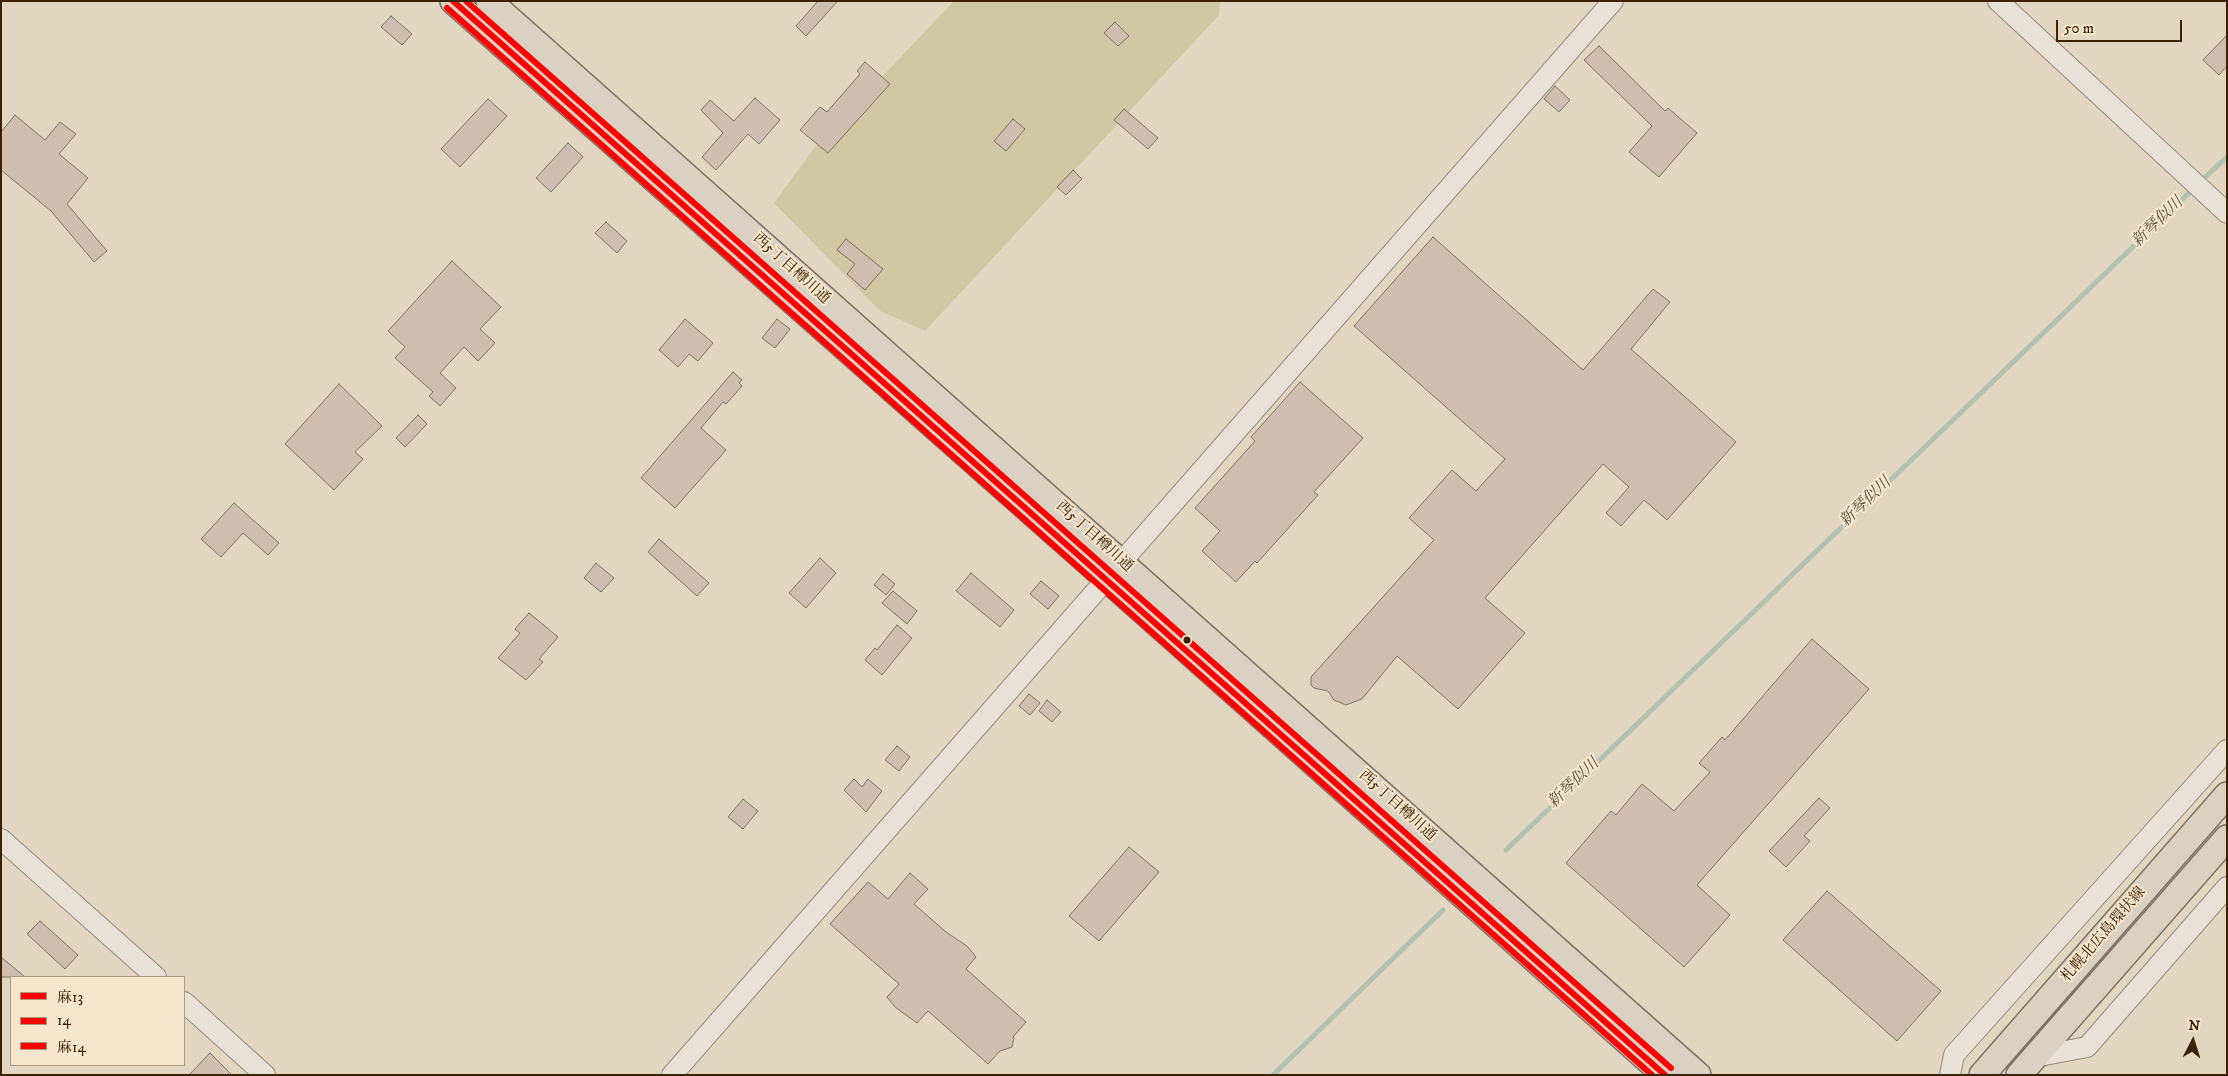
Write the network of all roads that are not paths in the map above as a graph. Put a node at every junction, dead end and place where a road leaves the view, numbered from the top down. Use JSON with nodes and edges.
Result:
{"nodes":[{"id":1,"x":453,"y":1,"type":"edge"},
{"id":2,"x":489,"y":1,"type":"edge"},
{"id":3,"x":1612,"y":1,"type":"edge"},
{"id":4,"x":1998,"y":1,"type":"edge"},
{"id":5,"x":2227,"y":213,"type":"edge"},
{"id":6,"x":1114,"y":570,"type":"junction"},
{"id":7,"x":2227,"y":750,"type":"edge"},
{"id":8,"x":2227,"y":795,"type":"edge"},
{"id":9,"x":1,"y":838,"type":"edge"},
{"id":10,"x":2227,"y":838,"type":"edge"},
{"id":11,"x":2227,"y":887,"type":"edge"},
{"id":12,"x":155,"y":976,"type":"edge"},
{"id":13,"x":185,"y":1003,"type":"edge"},
{"id":14,"x":2026,"y":1066,"type":"edge"},
{"id":15,"x":265,"y":1075,"type":"edge"},
{"id":16,"x":672,"y":1075,"type":"edge"},
{"id":17,"x":1664,"y":1075,"type":"edge"},
{"id":18,"x":1698,"y":1075,"type":"edge"},
{"id":19,"x":1950,"y":1075,"type":"edge"},
{"id":20,"x":1982,"y":1075,"type":"edge"}],
"edges":[{"from":1,"to":6,"type":"main road","name":"西5丁目樽川通"},
{"from":2,"to":6,"type":"main road","name":"西5丁目樽川通"},
{"from":3,"to":6,"type":"street"},
{"from":4,"to":5,"type":"street"},
{"from":6,"to":16,"type":"street"},
{"from":6,"to":17,"type":"main road","name":"西5丁目樽川通"},
{"from":6,"to":18,"type":"main road","name":"西5丁目樽川通"},
{"from":7,"to":19,"type":"street"},
{"from":8,"to":20,"type":"main road","name":"札幌北広島環状線"},
{"from":9,"to":12,"type":"street"},
{"from":10,"to":14,"type":"main road","name":"札幌北広島環状線"},
{"from":11,"to":14,"type":"street"},
{"from":13,"to":15,"type":"street"}]}
